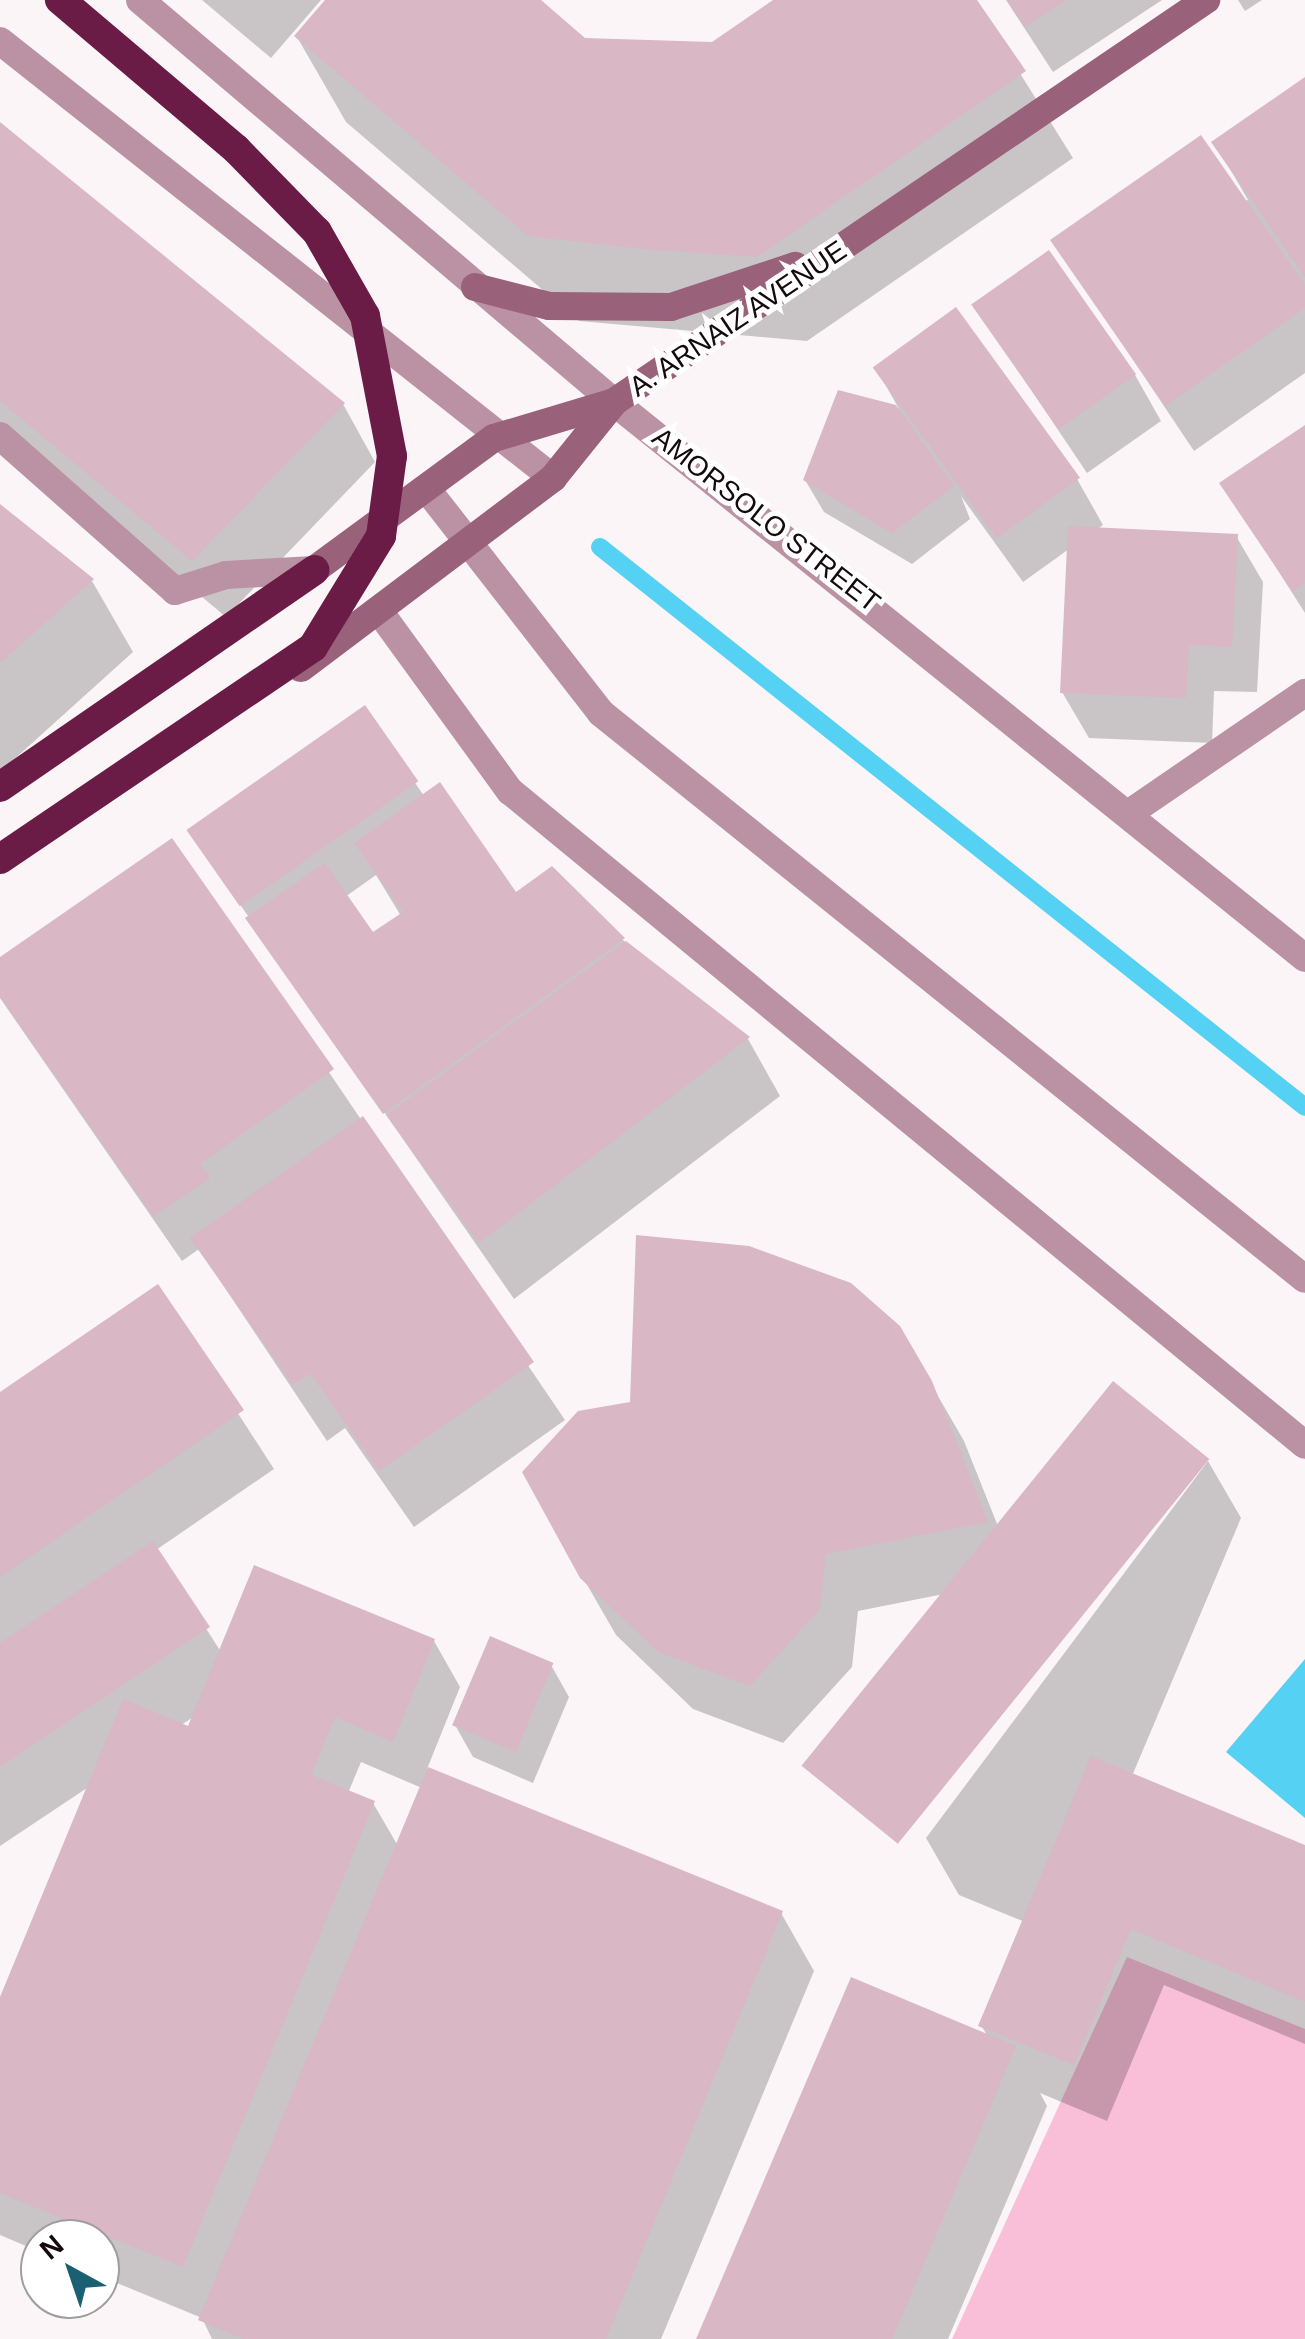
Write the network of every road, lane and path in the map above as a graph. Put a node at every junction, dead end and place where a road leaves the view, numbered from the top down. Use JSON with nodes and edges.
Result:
{"nodes":[{"id":1,"x":60,"y":0,"type":"edge"},
{"id":2,"x":140,"y":0,"type":"edge"},
{"id":3,"x":1206,"y":0,"type":"edge"},
{"id":4,"x":0,"y":42,"type":"edge"},
{"id":5,"x":865,"y":235,"type":"junction"},
{"id":6,"x":476,"y":287,"type":"junction"},
{"id":7,"x":614,"y":402,"type":"junction"},
{"id":8,"x":0,"y":436,"type":"edge"},
{"id":9,"x":494,"y":438,"type":"junction"},
{"id":10,"x":553,"y":478,"type":"junction"},
{"id":11,"x":429,"y":492,"type":"junction"},
{"id":12,"x":465,"y":544,"type":"junction"},
{"id":13,"x":314,"y":570,"type":"junction"},
{"id":14,"x":379,"y":611,"type":"junction"},
{"id":15,"x":1305,"y":692,"type":"edge"},
{"id":16,"x":0,"y":787,"type":"edge"},
{"id":17,"x":1131,"y":812,"type":"junction"},
{"id":18,"x":0,"y":860,"type":"edge"},
{"id":19,"x":0,"y":872,"type":"edge"},
{"id":20,"x":1305,"y":958,"type":"edge"},
{"id":21,"x":1305,"y":1279,"type":"edge"},
{"id":22,"x":1305,"y":1445,"type":"edge"}],
"edges":[{"from":1,"to":18,"type":"highway","bridge":true},
{"from":2,"to":6,"type":"street","name":"AMORSOLO STREET"},
{"from":3,"to":5,"type":"main road","name":"A. ARNAIZ AVENUE"},
{"from":4,"to":9,"type":"street"},
{"from":5,"to":6,"type":"main road"},
{"from":5,"to":7,"type":"main road","name":"A. ARNAIZ AVENUE"},
{"from":6,"to":7,"type":"street","name":"AMORSOLO STREET"},
{"from":7,"to":9,"type":"main road"},
{"from":7,"to":10,"type":"main road","name":"A. ARNAIZ AVENUE"},
{"from":7,"to":17,"type":"street","name":"AMORSOLO STREET"},
{"from":8,"to":13,"type":"street"},
{"from":9,"to":10,"type":"street"},
{"from":9,"to":11,"type":"main road"},
{"from":10,"to":12,"type":"main road","name":"A. ARNAIZ AVENUE"},
{"from":11,"to":12,"type":"street"},
{"from":11,"to":13,"type":"main road"},
{"from":12,"to":14,"type":"main road","name":"A. ARNAIZ AVENUE"},
{"from":12,"to":21,"type":"street"},
{"from":13,"to":16,"type":"highway"},
{"from":14,"to":19,"type":"main road","name":"A. ARNAIZ AVENUE"},
{"from":14,"to":22,"type":"street"},
{"from":15,"to":17,"type":"street"},
{"from":17,"to":20,"type":"street","name":"AMORSOLO STREET"}]}
